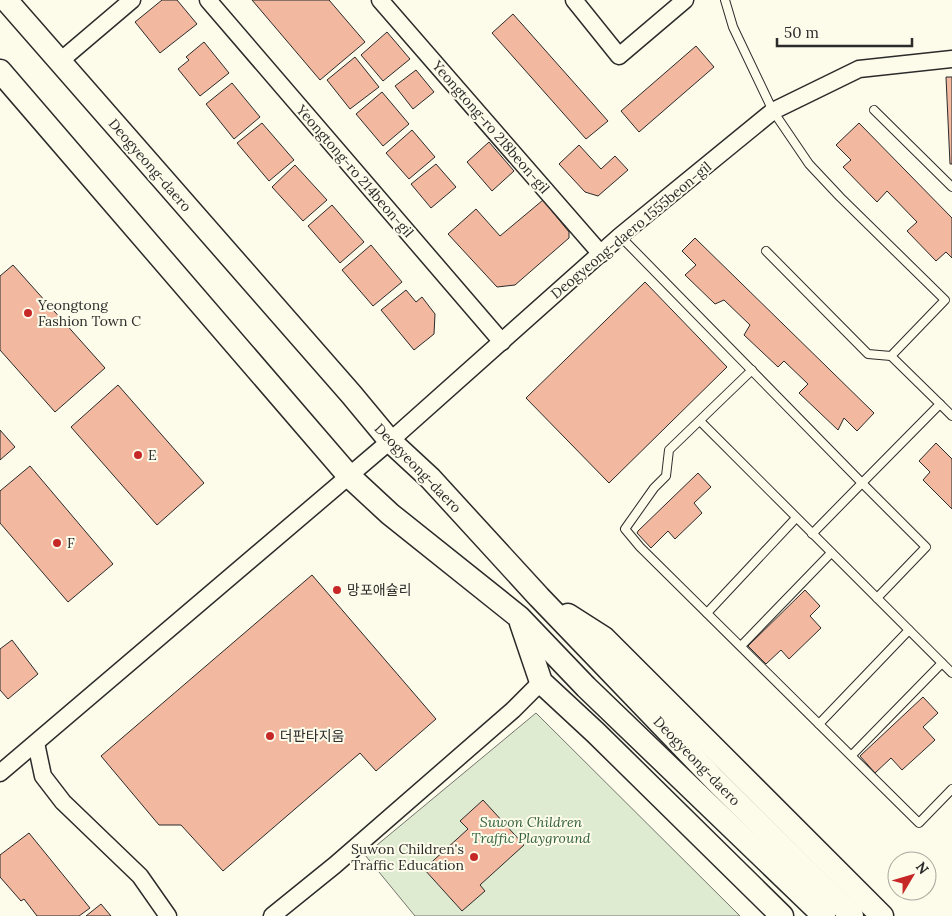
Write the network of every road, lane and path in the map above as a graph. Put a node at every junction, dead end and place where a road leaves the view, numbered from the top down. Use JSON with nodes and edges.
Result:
{"nodes":[{"id":1,"x":6,"y":0,"type":"edge"},
{"id":2,"x":132,"y":0,"type":"edge"},
{"id":3,"x":208,"y":0,"type":"edge"},
{"id":4,"x":380,"y":0,"type":"edge"},
{"id":5,"x":574,"y":0,"type":"edge"},
{"id":6,"x":685,"y":0,"type":"edge"},
{"id":7,"x":725,"y":0,"type":"edge"},
{"id":8,"x":952,"y":59,"type":"edge"},
{"id":9,"x":59,"y":62,"type":"junction"},
{"id":10,"x":0,"y":71,"type":"edge"},
{"id":11,"x":874,"y":110,"type":"dead end"},
{"id":12,"x":773,"y":111,"type":"junction"},
{"id":13,"x":952,"y":187,"type":"edge"},
{"id":14,"x":620,"y":236,"type":"junction"},
{"id":15,"x":766,"y":252,"type":"dead end"},
{"id":16,"x":601,"y":254,"type":"junction"},
{"id":17,"x":948,"y":298,"type":"edge"},
{"id":18,"x":502,"y":342,"type":"junction"},
{"id":19,"x":891,"y":356,"type":"junction"},
{"id":20,"x":752,"y":370,"type":"junction"},
{"id":21,"x":940,"y":404,"type":"junction"},
{"id":22,"x":952,"y":416,"type":"edge"},
{"id":23,"x":700,"y":421,"type":"junction"},
{"id":24,"x":390,"y":441,"type":"junction"},
{"id":25,"x":349,"y":476,"type":"junction"},
{"id":26,"x":862,"y":483,"type":"junction"},
{"id":27,"x":796,"y":518,"type":"junction"},
{"id":28,"x":812,"y":534,"type":"junction"},
{"id":29,"x":830,"y":553,"type":"junction"},
{"id":30,"x":539,"y":597,"type":"junction"},
{"id":31,"x":877,"y":598,"type":"junction"},
{"id":32,"x":707,"y":613,"type":"junction"},
{"id":33,"x":519,"y":617,"type":"junction"},
{"id":34,"x":909,"y":630,"type":"junction"},
{"id":35,"x":741,"y":646,"type":"junction"},
{"id":36,"x":942,"y":663,"type":"junction"},
{"id":37,"x":952,"y":673,"type":"edge"},
{"id":38,"x":541,"y":682,"type":"junction"},
{"id":39,"x":819,"y":724,"type":"junction"},
{"id":40,"x":36,"y":743,"type":"junction"},
{"id":41,"x":852,"y":755,"type":"junction"},
{"id":42,"x":0,"y":773,"type":"edge"},
{"id":43,"x":707,"y":788,"type":"junction"},
{"id":44,"x":952,"y":789,"type":"edge"},
{"id":45,"x":168,"y":916,"type":"edge"},
{"id":46,"x":272,"y":916,"type":"edge"},
{"id":47,"x":782,"y":916,"type":"edge"},
{"id":48,"x":824,"y":916,"type":"edge"},
{"id":49,"x":852,"y":916,"type":"edge"},
{"id":50,"x":882,"y":916,"type":"edge"}],
"edges":[{"from":1,"to":9,"type":"main road","name":"Deogyeong-daero"},
{"from":2,"to":9,"type":"street"},
{"from":3,"to":18,"type":"street","name":"Yeongtong-ro 214beon-gil"},
{"from":4,"to":16,"type":"street","name":"Yeongtong-ro 218beon-gil"},
{"from":5,"to":6,"type":"street"},
{"from":7,"to":12,"type":"lane"},
{"from":8,"to":12,"type":"street","name":"Deogyeong-daero 1555beon-gil"},
{"from":9,"to":24,"type":"main road","name":"Deogyeong-daero"},
{"from":10,"to":25,"type":"main road","name":"Deogyeong-daero"},
{"from":11,"to":13,"type":"lane"},
{"from":12,"to":14,"type":"street","name":"Deogyeong-daero 1555beon-gil"},
{"from":12,"to":17,"type":"lane"},
{"from":14,"to":16,"type":"street","name":"Deogyeong-daero 1555beon-gil"},
{"from":14,"to":20,"type":"lane"},
{"from":15,"to":19,"type":"lane"},
{"from":16,"to":18,"type":"street","name":"Deogyeong-daero 1555beon-gil"},
{"from":17,"to":19,"type":"lane"},
{"from":18,"to":24,"type":"street","name":"Deogyeong-daero 1555beon-gil"},
{"from":19,"to":21,"type":"lane"},
{"from":20,"to":23,"type":"lane"},
{"from":20,"to":26,"type":"lane"},
{"from":21,"to":22,"type":"lane"},
{"from":21,"to":26,"type":"lane"},
{"from":23,"to":27,"type":"lane"},
{"from":23,"to":32,"type":"lane"},
{"from":24,"to":25,"type":"street","name":"Deogyeong-daero 1555beon-gil"},
{"from":24,"to":30,"type":"main road","name":"Deogyeong-daero"},
{"from":25,"to":33,"type":"main road","name":"Deogyeong-daero"},
{"from":25,"to":40,"type":"street","name":"Deogyeong-daero 1555beon-gil"},
{"from":26,"to":28,"type":"lane"},
{"from":26,"to":31,"type":"lane"},
{"from":27,"to":28,"type":"lane"},
{"from":27,"to":32,"type":"lane"},
{"from":28,"to":29,"type":"lane"},
{"from":29,"to":31,"type":"lane"},
{"from":29,"to":35,"type":"lane"},
{"from":30,"to":43,"type":"main road","name":"Deogyeong-daero"},
{"from":30,"to":50,"type":"main road"},
{"from":31,"to":34,"type":"lane"},
{"from":32,"to":35,"type":"lane"},
{"from":33,"to":38,"type":"main road"},
{"from":33,"to":43,"type":"main road","name":"Deogyeong-daero"},
{"from":34,"to":36,"type":"lane"},
{"from":34,"to":39,"type":"lane"},
{"from":35,"to":39,"type":"lane"},
{"from":36,"to":37,"type":"lane"},
{"from":36,"to":41,"type":"lane"},
{"from":38,"to":46,"type":"street"},
{"from":38,"to":47,"type":"main road"},
{"from":39,"to":41,"type":"lane"},
{"from":40,"to":42,"type":"street","name":"Deogyeong-daero 1555beon-gil"},
{"from":40,"to":45,"type":"street"},
{"from":41,"to":44,"type":"lane"},
{"from":43,"to":48,"type":"main road","name":"Deogyeong-daero"},
{"from":43,"to":49,"type":"main road","name":"Deogyeong-daero"}]}
